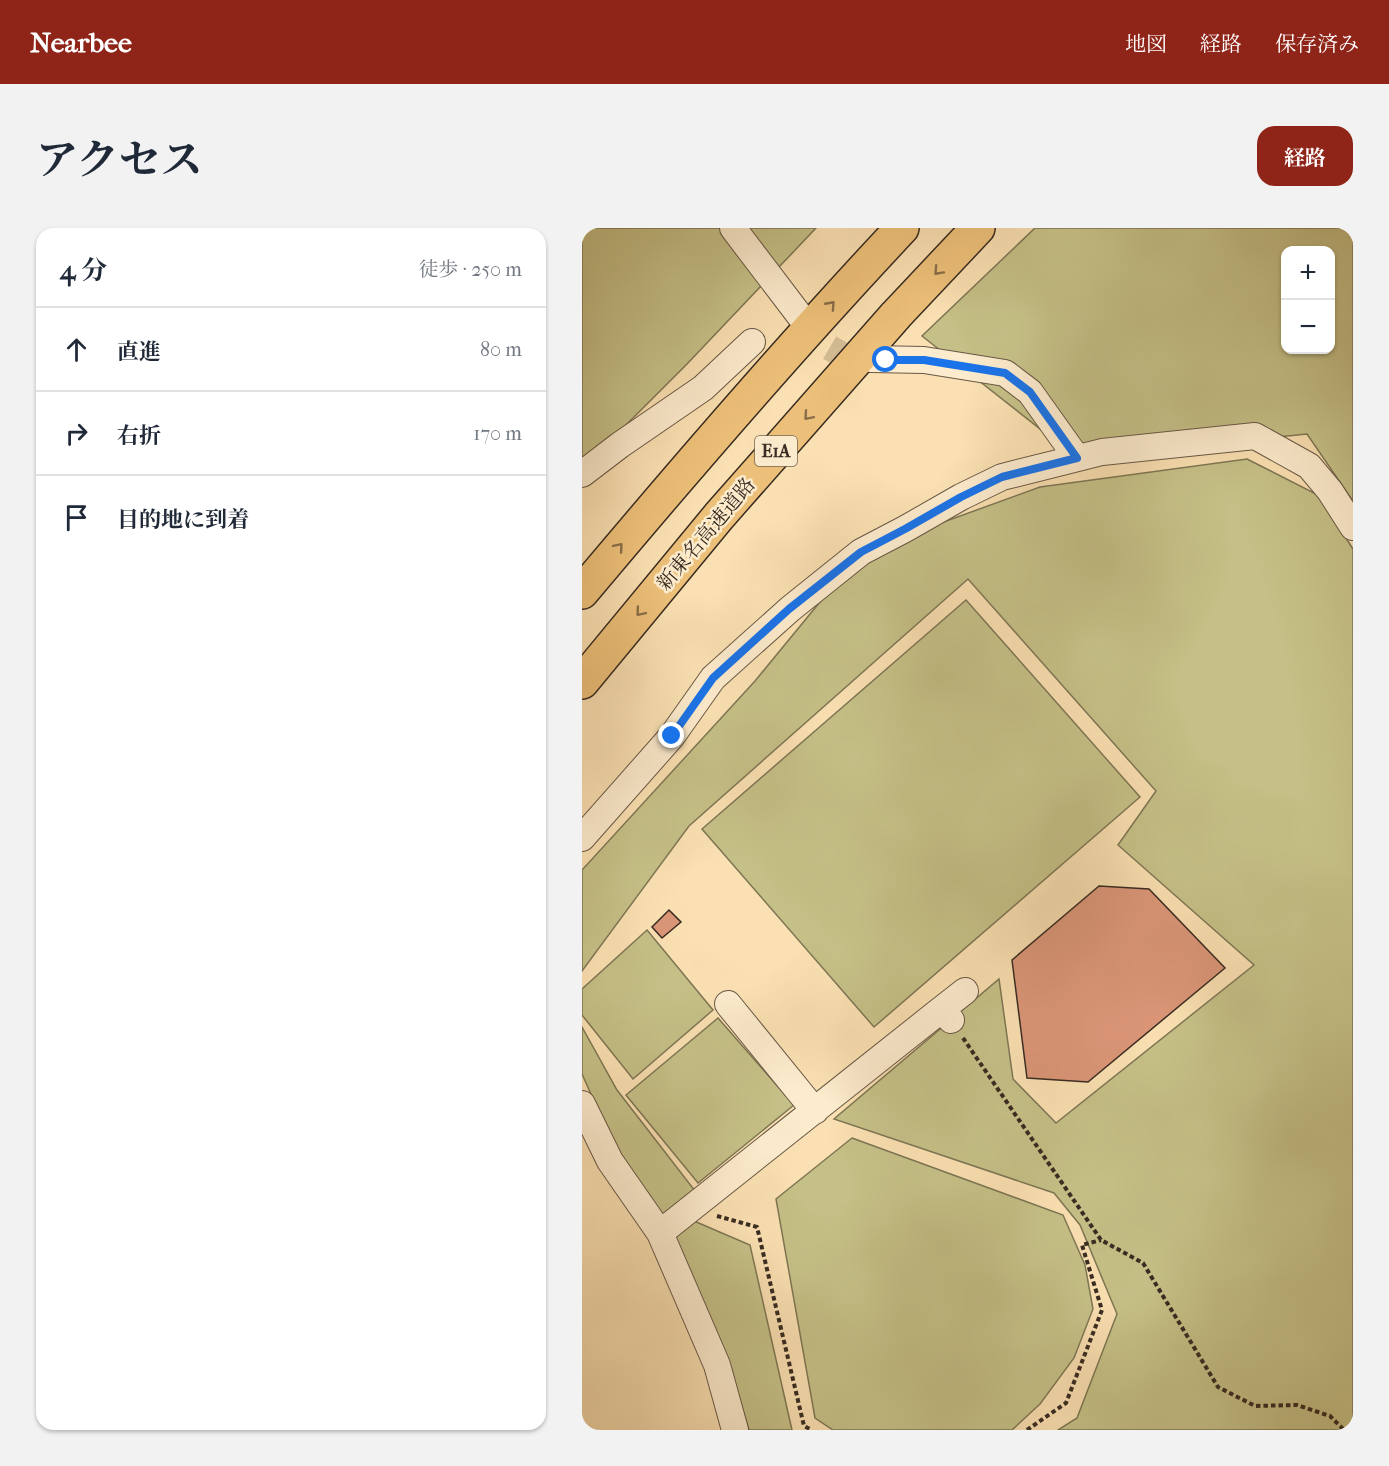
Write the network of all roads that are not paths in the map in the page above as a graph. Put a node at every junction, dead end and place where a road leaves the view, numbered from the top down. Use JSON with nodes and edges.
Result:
{"nodes":[{"id":1,"x":733,"y":228,"type":"edge"},
{"id":2,"x":902,"y":228,"type":"edge"},
{"id":3,"x":978,"y":228,"type":"edge"},
{"id":4,"x":803,"y":320,"type":"tunnel mouth"},
{"id":5,"x":752,"y":342,"type":"dead end"},
{"id":6,"x":871,"y":359,"type":"tunnel mouth"},
{"id":7,"x":1077,"y":458,"type":"junction"},
{"id":8,"x":582,"y":474,"type":"edge"},
{"id":9,"x":1353,"y":527,"type":"edge"},
{"id":10,"x":582,"y":592,"type":"edge"},
{"id":11,"x":582,"y":682,"type":"edge"},
{"id":12,"x":582,"y":838,"type":"edge"},
{"id":13,"x":965,"y":991,"type":"dead end"},
{"id":14,"x":728,"y":1004,"type":"dead end"},
{"id":15,"x":582,"y":1104,"type":"edge"},
{"id":16,"x":815,"y":1111,"type":"junction"},
{"id":17,"x":660,"y":1233,"type":"junction"},
{"id":18,"x":735,"y":1430,"type":"edge"}],
"edges":[{"from":1,"to":4,"type":"street"},
{"from":10,"to":2,"type":"highway","one_way":true},
{"from":3,"to":11,"type":"highway","name":"新東名高速道路","number":"E1A","one_way":true},
{"from":5,"to":8,"type":"street"},
{"from":6,"to":7,"type":"street"},
{"from":7,"to":9,"type":"street"},
{"from":7,"to":12,"type":"street"},
{"from":13,"to":16,"type":"street"},
{"from":14,"to":16,"type":"street"},
{"from":15,"to":17,"type":"street"},
{"from":16,"to":17,"type":"street"},
{"from":17,"to":18,"type":"street"}]}
